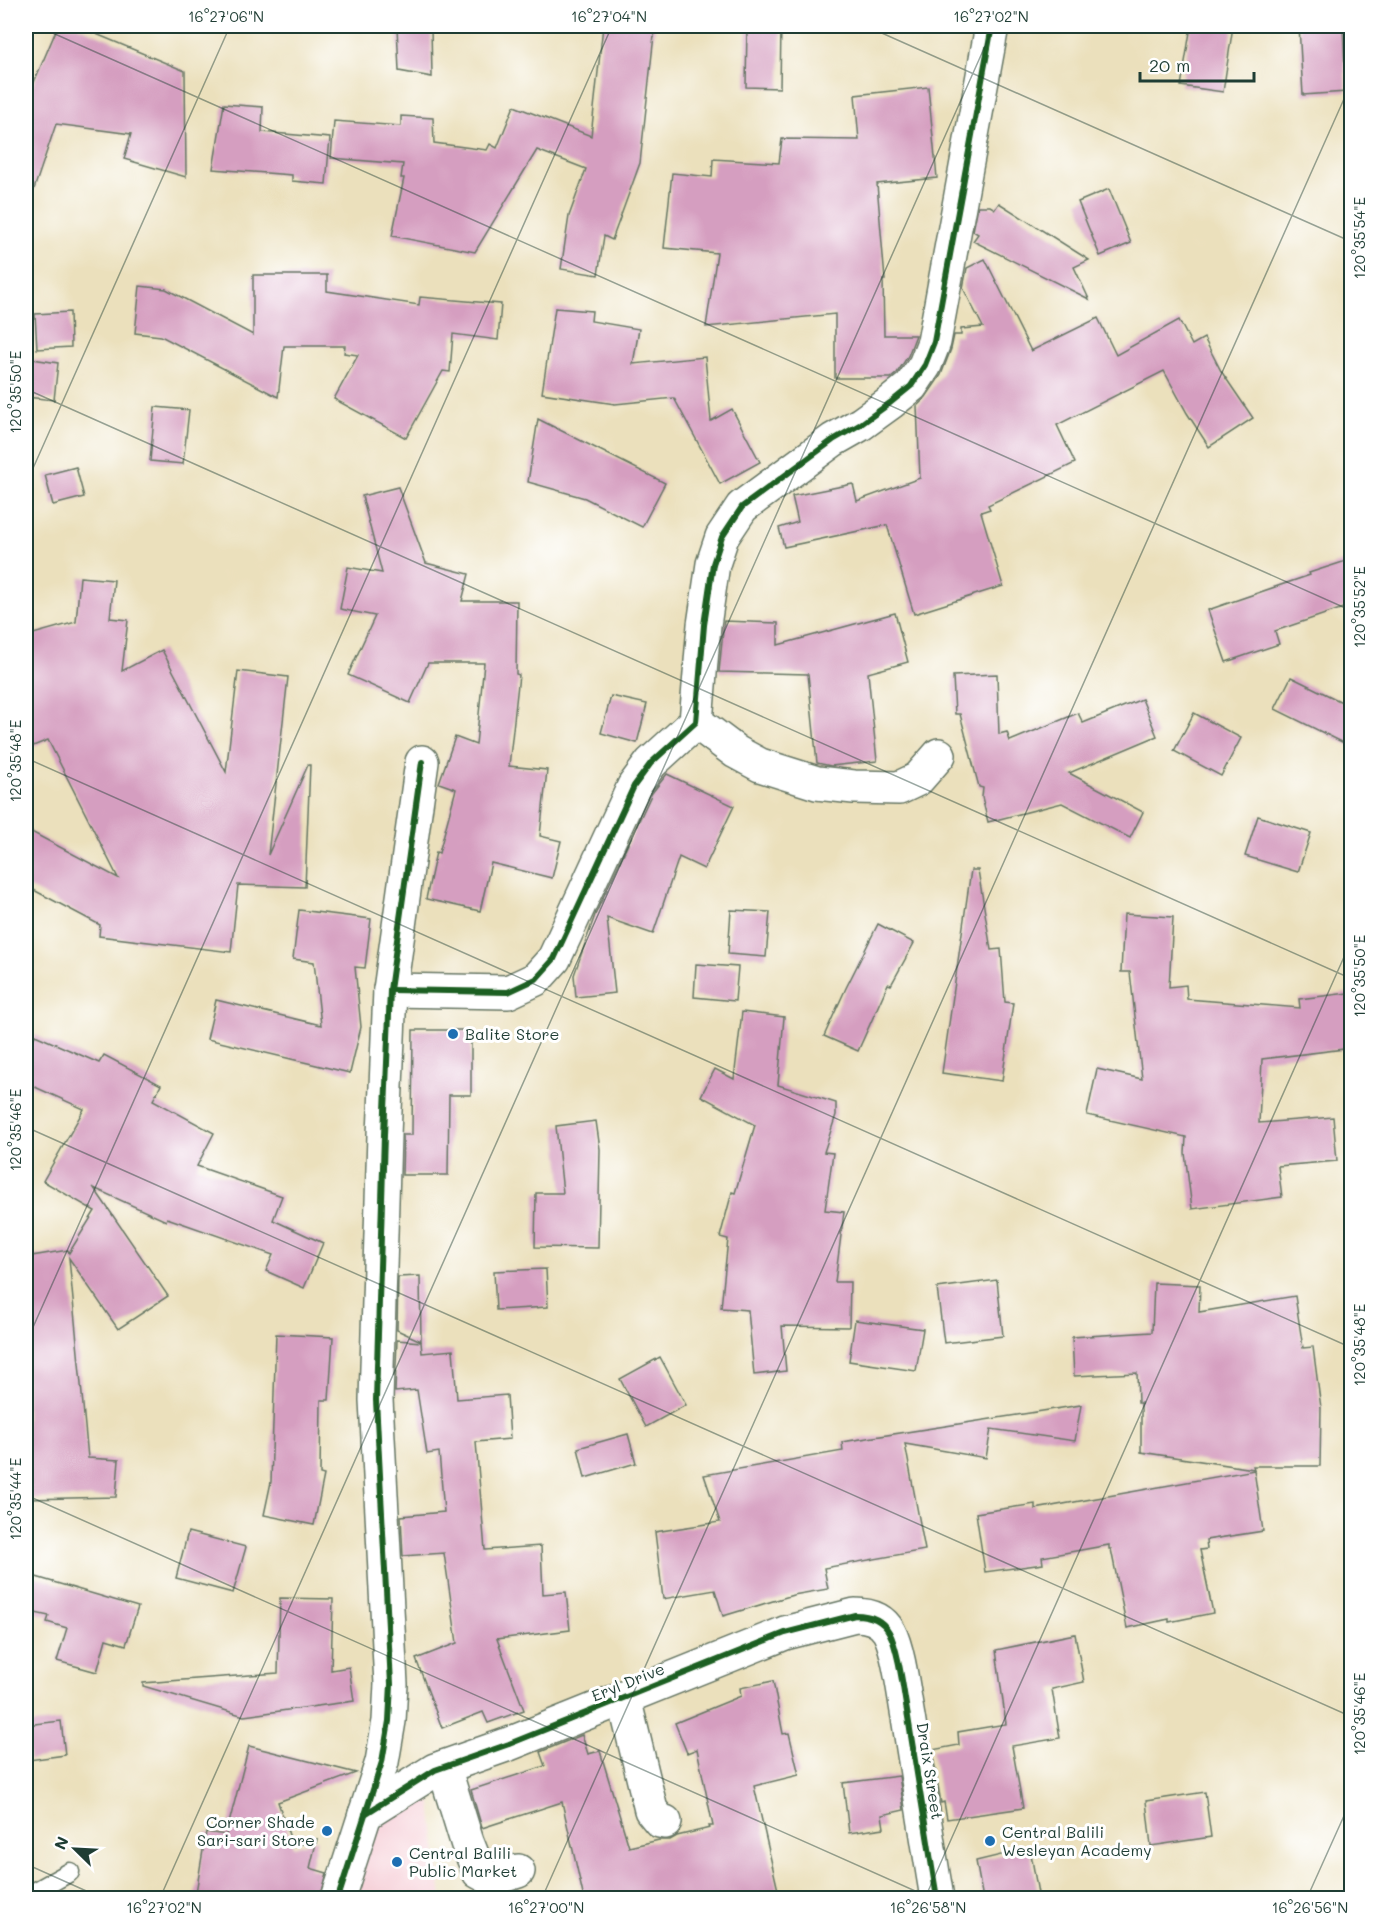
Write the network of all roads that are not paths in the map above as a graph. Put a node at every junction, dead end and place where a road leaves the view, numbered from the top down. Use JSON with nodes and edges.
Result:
{"nodes":[{"id":1,"x":992,"y":26,"type":"edge"},
{"id":2,"x":696,"y":722,"type":"junction"},
{"id":3,"x":939,"y":755,"type":"dead end"},
{"id":4,"x":422,"y":762,"type":"dead end"},
{"id":5,"x":390,"y":990,"type":"junction"},
{"id":6,"x":895,"y":1648,"type":"joint"},
{"id":7,"x":624,"y":1698,"type":"junction"},
{"id":8,"x":444,"y":1767,"type":"junction"},
{"id":9,"x":365,"y":1814,"type":"junction"},
{"id":10,"x":665,"y":1822,"type":"dead end"},
{"id":11,"x":518,"y":1871,"type":"dead end"},
{"id":12,"x":70,"y":1872,"type":"dead end"},
{"id":13,"x":28,"y":1899,"type":"edge"},
{"id":14,"x":338,"y":1899,"type":"edge"},
{"id":15,"x":937,"y":1899,"type":"edge"}],
"edges":[{"from":1,"to":2,"type":"street"},
{"from":2,"to":3,"type":"street"},
{"from":2,"to":5,"type":"street"},
{"from":4,"to":5,"type":"street"},
{"from":5,"to":9,"type":"street"},
{"from":6,"to":7,"type":"street","name":"Eryl Drive"},
{"from":6,"to":15,"type":"street","name":"Draix Street"},
{"from":7,"to":8,"type":"street","name":"Eryl Drive"},
{"from":7,"to":10,"type":"street"},
{"from":8,"to":9,"type":"street","name":"Eryl Drive"},
{"from":8,"to":11,"type":"street"},
{"from":9,"to":14,"type":"street"},
{"from":12,"to":13,"type":"lane"}]}
